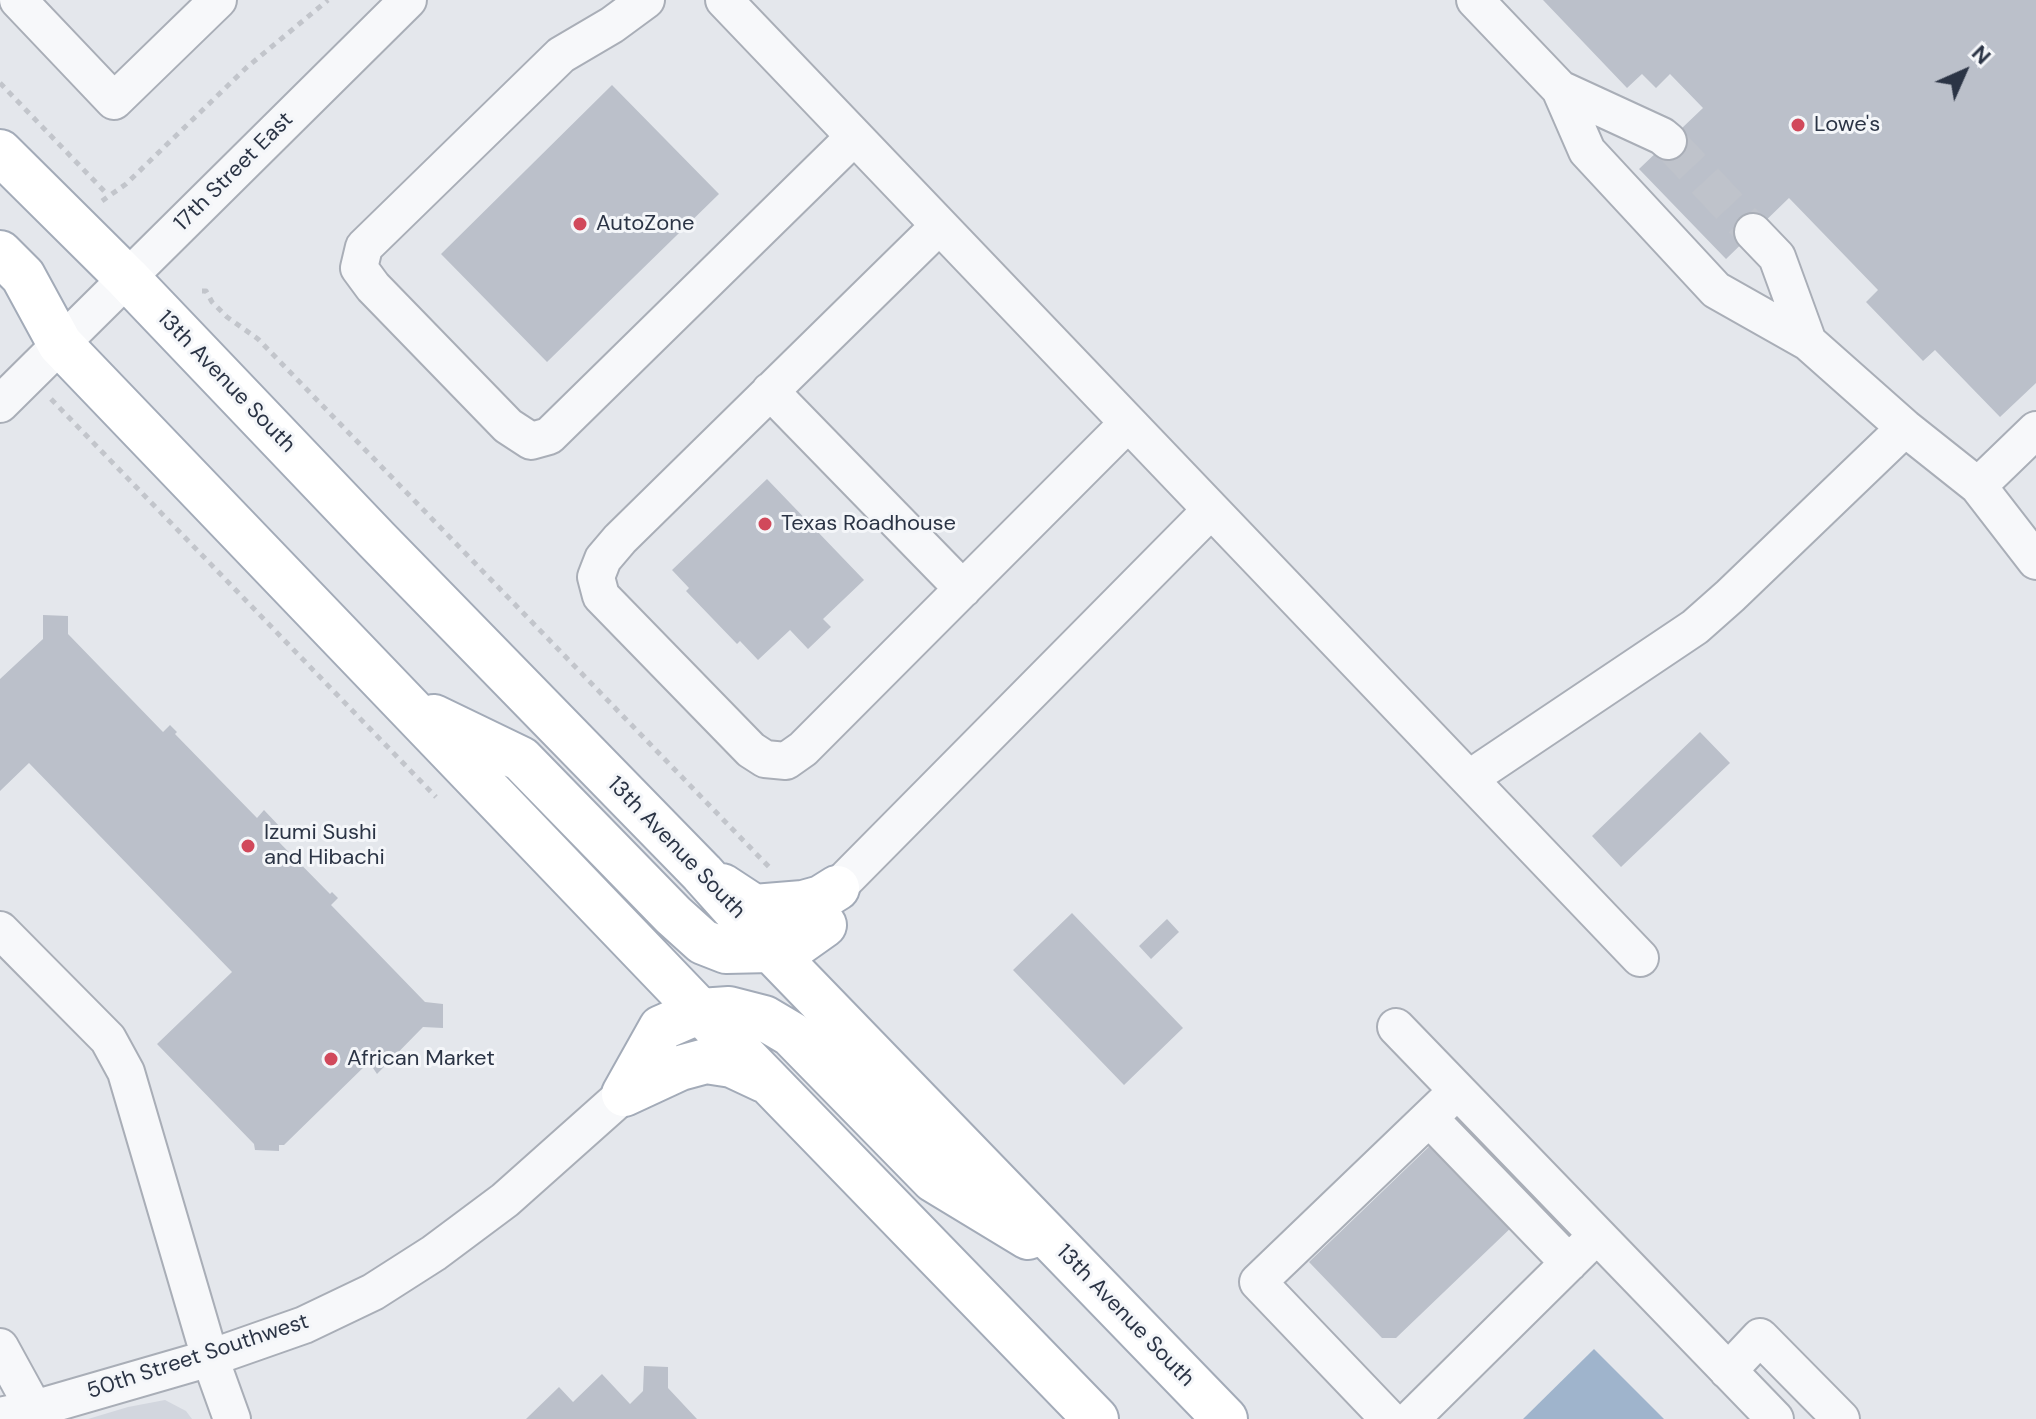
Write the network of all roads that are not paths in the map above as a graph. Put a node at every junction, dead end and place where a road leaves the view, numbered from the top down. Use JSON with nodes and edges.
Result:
{"nodes":[{"id":1,"x":18,"y":0,"type":"edge"},
{"id":2,"x":218,"y":0,"type":"edge"},
{"id":3,"x":408,"y":0,"type":"edge"},
{"id":4,"x":646,"y":0,"type":"edge"},
{"id":5,"x":724,"y":0,"type":"edge"},
{"id":6,"x":1475,"y":0,"type":"edge"},
{"id":7,"x":1560,"y":89,"type":"junction"},
{"id":8,"x":854,"y":137,"type":"junction"},
{"id":9,"x":1668,"y":141,"type":"tunnel mouth"},
{"id":10,"x":0,"y":152,"type":"edge"},
{"id":11,"x":939,"y":226,"type":"junction"},
{"id":12,"x":1753,"y":232,"type":"tunnel mouth"},
{"id":13,"x":0,"y":253,"type":"edge"},
{"id":14,"x":127,"y":278,"type":"junction"},
{"id":15,"x":1808,"y":342,"type":"junction"},
{"id":16,"x":60,"y":344,"type":"junction"},
{"id":17,"x":770,"y":391,"type":"junction"},
{"id":18,"x":0,"y":404,"type":"edge"},
{"id":19,"x":1128,"y":423,"type":"junction"},
{"id":20,"x":1905,"y":428,"type":"junction"},
{"id":21,"x":2036,"y":430,"type":"edge"},
{"id":22,"x":1978,"y":486,"type":"junction"},
{"id":23,"x":1211,"y":510,"type":"junction"},
{"id":24,"x":2036,"y":561,"type":"edge"},
{"id":25,"x":963,"y":589,"type":"junction"},
{"id":26,"x":406,"y":704,"type":"junction"},
{"id":27,"x":1470,"y":778,"type":"junction"},
{"id":28,"x":702,"y":873,"type":"junction"},
{"id":29,"x":588,"y":894,"type":"junction"},
{"id":30,"x":830,"y":906,"type":"junction"},
{"id":31,"x":0,"y":930,"type":"edge"},
{"id":32,"x":771,"y":950,"type":"junction"},
{"id":33,"x":1640,"y":958,"type":"dead end"},
{"id":34,"x":700,"y":1011,"type":"junction"},
{"id":35,"x":846,"y":1027,"type":"junction"},
{"id":36,"x":1396,"y":1027,"type":"dead end"},
{"id":37,"x":661,"y":1028,"type":"junction"},
{"id":38,"x":773,"y":1085,"type":"junction"},
{"id":39,"x":1457,"y":1091,"type":"junction"},
{"id":40,"x":624,"y":1094,"type":"junction"},
{"id":41,"x":1429,"y":1118,"type":"junction"},
{"id":42,"x":1597,"y":1235,"type":"junction"},
{"id":43,"x":1569,"y":1263,"type":"junction"},
{"id":44,"x":1079,"y":1268,"type":"junction"},
{"id":45,"x":0,"y":1347,"type":"edge"},
{"id":46,"x":210,"y":1358,"type":"junction"},
{"id":47,"x":1728,"y":1371,"type":"junction"},
{"id":48,"x":17,"y":1412,"type":"edge"},
{"id":49,"x":232,"y":1419,"type":"edge"},
{"id":50,"x":1096,"y":1419,"type":"edge"},
{"id":51,"x":1225,"y":1419,"type":"edge"},
{"id":52,"x":1389,"y":1419,"type":"edge"},
{"id":53,"x":1411,"y":1419,"type":"edge"},
{"id":54,"x":1775,"y":1419,"type":"edge"},
{"id":55,"x":1841,"y":1419,"type":"edge"}],
"edges":[{"from":1,"to":2,"type":"street"},
{"from":3,"to":14,"type":"street","name":"17th Street East"},
{"from":4,"to":8,"type":"street"},
{"from":5,"to":8,"type":"street"},
{"from":6,"to":7,"type":"street"},
{"from":7,"to":9,"type":"street"},
{"from":7,"to":15,"type":"street"},
{"from":8,"to":11,"type":"street"},
{"from":10,"to":14,"type":"main road","name":"13th Avenue South"},
{"from":11,"to":17,"type":"street"},
{"from":11,"to":19,"type":"street"},
{"from":12,"to":15,"type":"street"},
{"from":13,"to":16,"type":"main road"},
{"from":14,"to":16,"type":"street","name":"17th Street East"},
{"from":14,"to":28,"type":"main road","name":"13th Avenue South"},
{"from":15,"to":20,"type":"street"},
{"from":16,"to":18,"type":"street","name":"17th Street East"},
{"from":16,"to":26,"type":"main road"},
{"from":17,"to":25,"type":"street"},
{"from":17,"to":25,"type":"street"},
{"from":19,"to":23,"type":"street"},
{"from":19,"to":25,"type":"street"},
{"from":20,"to":22,"type":"street"},
{"from":20,"to":27,"type":"street"},
{"from":21,"to":22,"type":"street"},
{"from":22,"to":24,"type":"street"},
{"from":23,"to":27,"type":"street"},
{"from":23,"to":30,"type":"street"},
{"from":26,"to":29,"type":"main road"},
{"from":26,"to":32,"type":"main road"},
{"from":27,"to":33,"type":"street"},
{"from":28,"to":30,"type":"main road"},
{"from":28,"to":32,"type":"main road","name":"13th Avenue South"},
{"from":29,"to":34,"type":"main road"},
{"from":29,"to":37,"type":"main road"},
{"from":30,"to":32,"type":"main road"},
{"from":30,"to":35,"type":"main road"},
{"from":31,"to":46,"type":"street"},
{"from":32,"to":35,"type":"main road","name":"13th Avenue South"},
{"from":34,"to":37,"type":"main road"},
{"from":34,"to":38,"type":"main road"},
{"from":34,"to":44,"type":"main road"},
{"from":35,"to":44,"type":"main road","name":"13th Avenue South"},
{"from":36,"to":39,"type":"street"},
{"from":37,"to":40,"type":"main road"},
{"from":38,"to":40,"type":"main road"},
{"from":38,"to":50,"type":"main road"},
{"from":39,"to":41,"type":"street"},
{"from":39,"to":42,"type":"street"},
{"from":40,"to":46,"type":"street","name":"50th Street Southwest"},
{"from":41,"to":43,"type":"street"},
{"from":41,"to":52,"type":"street"},
{"from":42,"to":43,"type":"street"},
{"from":42,"to":47,"type":"street"},
{"from":43,"to":53,"type":"street"},
{"from":44,"to":51,"type":"main road","name":"13th Avenue South"},
{"from":45,"to":48,"type":"street"},
{"from":46,"to":48,"type":"street","name":"50th Street Southwest"},
{"from":46,"to":49,"type":"street"},
{"from":47,"to":54,"type":"street"},
{"from":47,"to":55,"type":"street"}]}
